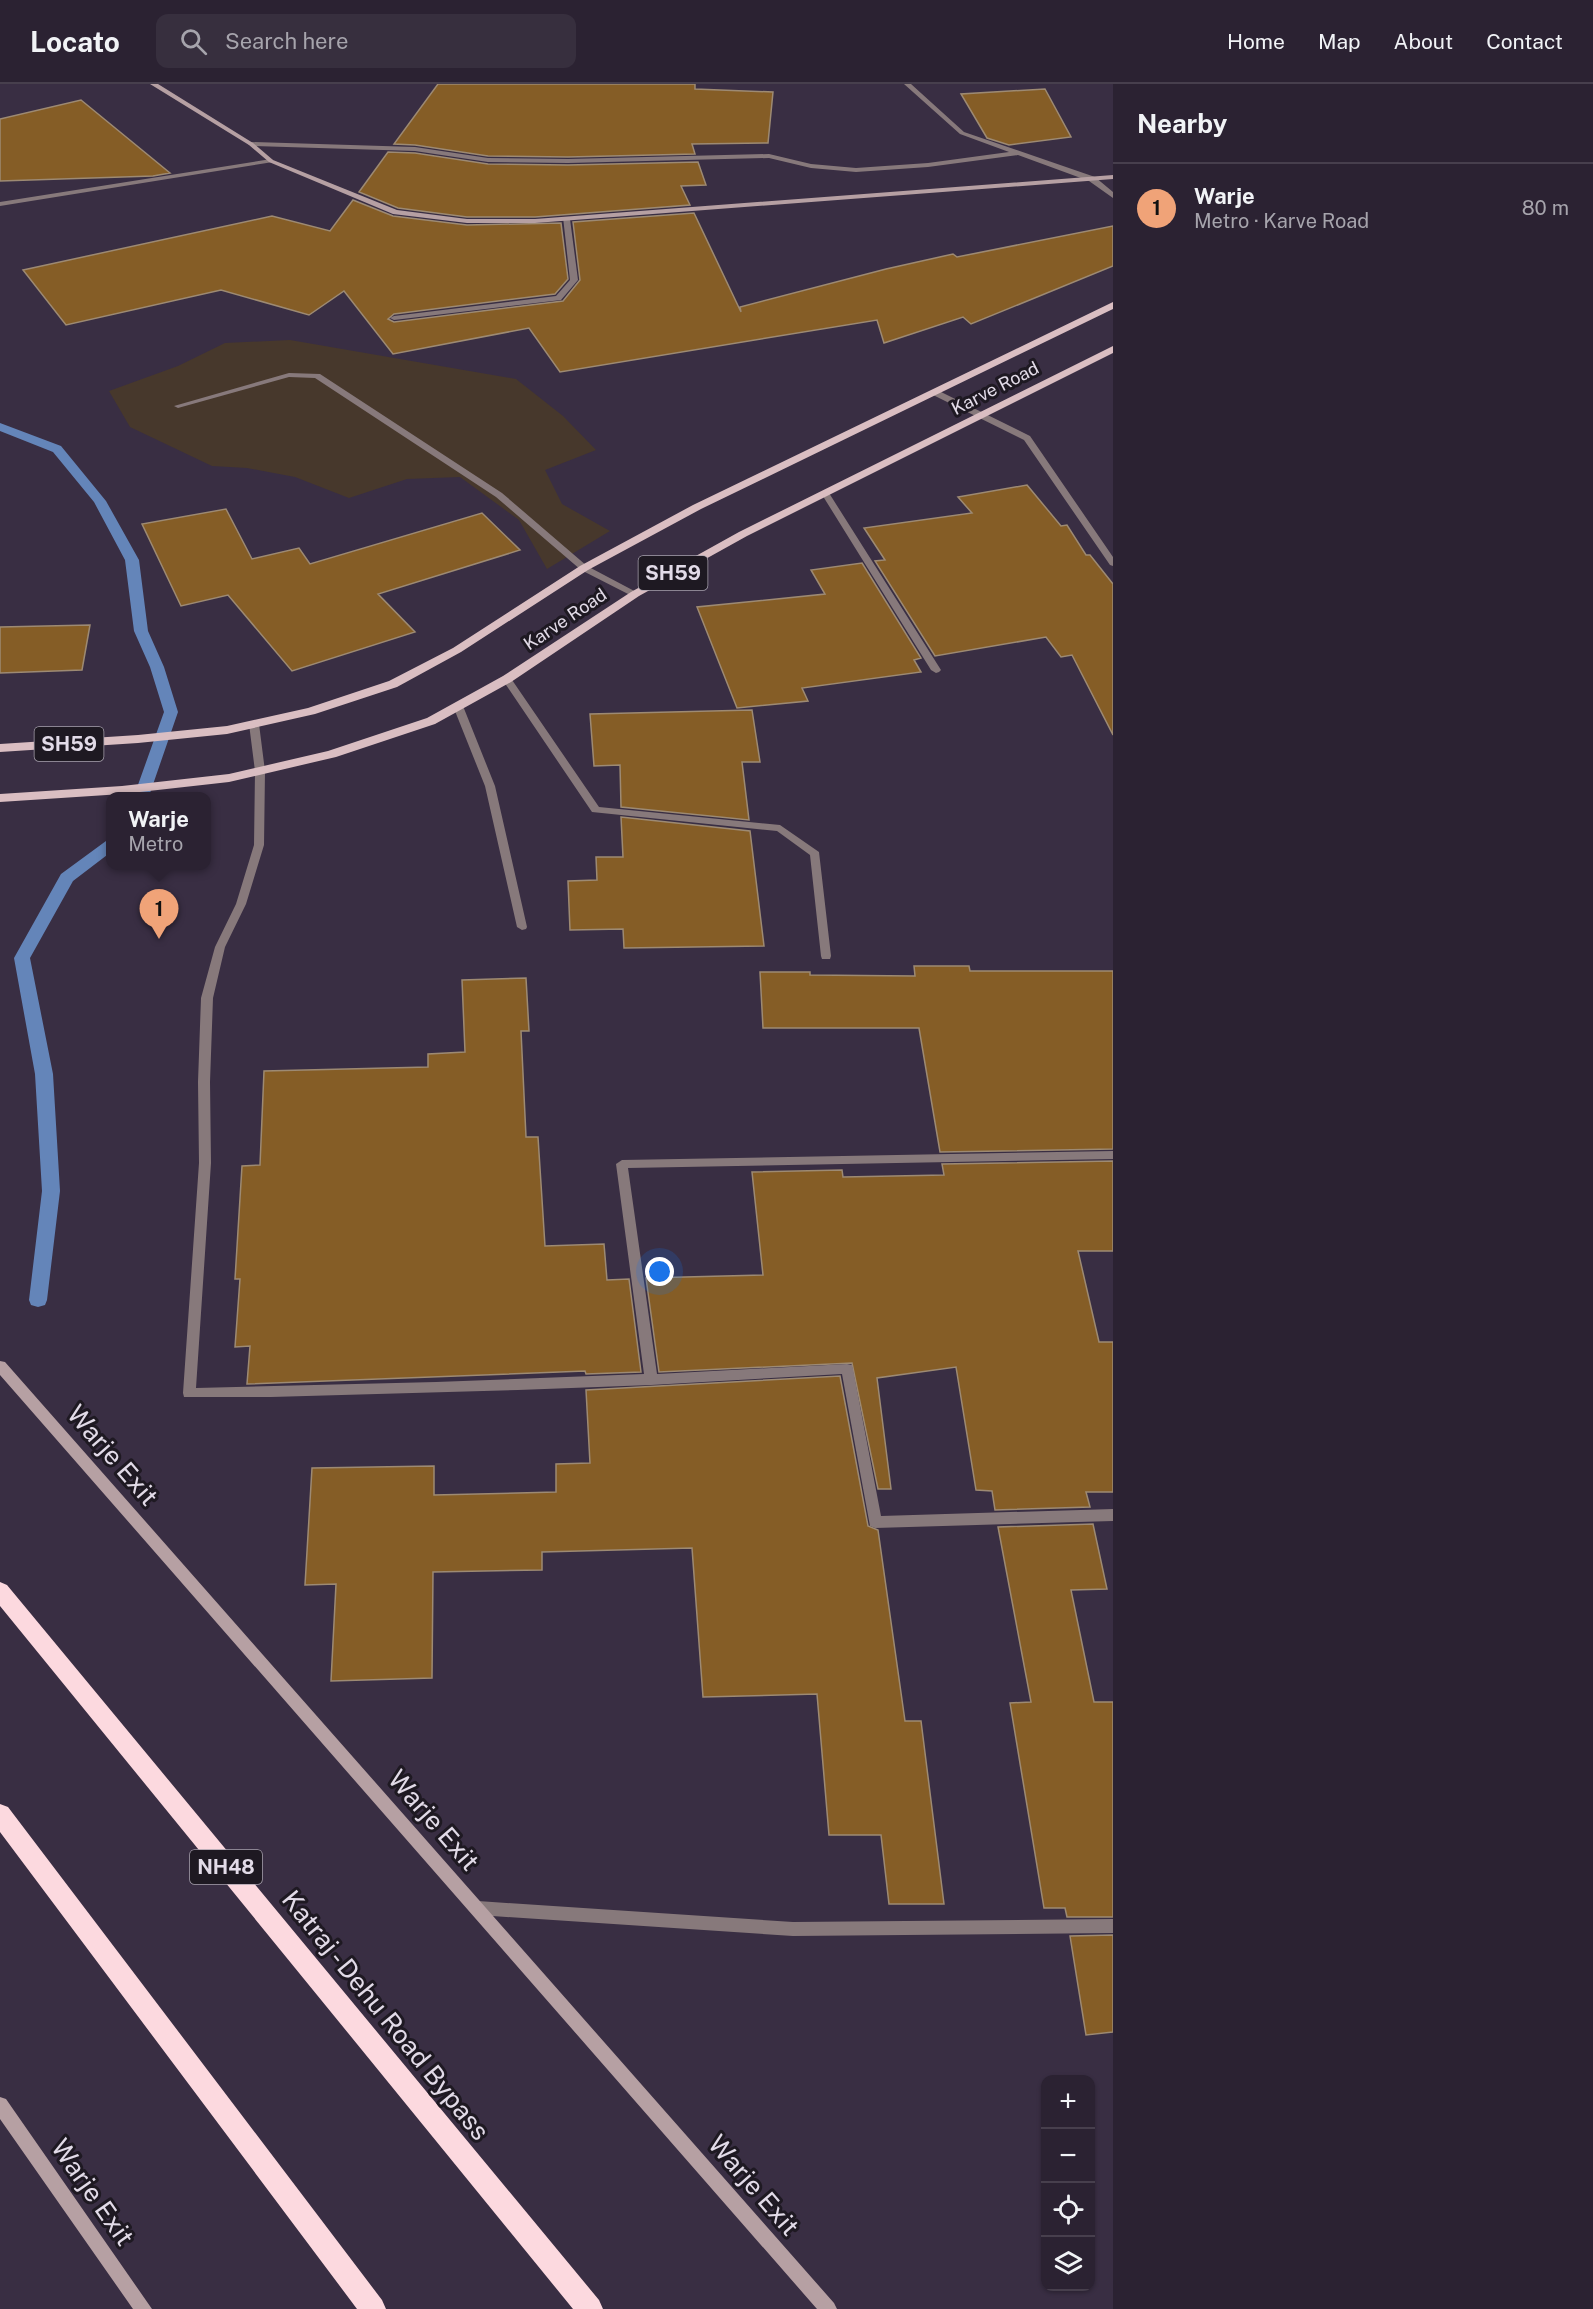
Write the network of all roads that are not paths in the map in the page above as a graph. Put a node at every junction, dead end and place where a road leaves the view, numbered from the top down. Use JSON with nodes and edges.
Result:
{"nodes":[{"id":1,"x":153,"y":84,"type":"edge"},
{"id":2,"x":907,"y":84,"type":"edge"},
{"id":3,"x":251,"y":144,"type":"junction"},
{"id":4,"x":1019,"y":153,"type":"junction"},
{"id":5,"x":271,"y":161,"type":"junction"},
{"id":6,"x":1113,"y":177,"type":"edge"},
{"id":7,"x":1092,"y":179,"type":"junction"},
{"id":8,"x":1113,"y":196,"type":"edge"},
{"id":9,"x":0,"y":204,"type":"edge"},
{"id":10,"x":566,"y":219,"type":"junction"},
{"id":11,"x":1113,"y":305,"type":"edge"},
{"id":12,"x":394,"y":318,"type":"dead end"},
{"id":13,"x":1113,"y":349,"type":"edge"},
{"id":14,"x":934,"y":392,"type":"junction"},
{"id":15,"x":178,"y":406,"type":"dead end"},
{"id":16,"x":981,"y":415,"type":"junction"},
{"id":17,"x":825,"y":493,"type":"junction"},
{"id":18,"x":1113,"y":563,"type":"edge"},
{"id":19,"x":584,"y":568,"type":"junction"},
{"id":20,"x":635,"y":594,"type":"junction"},
{"id":21,"x":936,"y":670,"type":"dead end"},
{"id":22,"x":507,"y":679,"type":"junction"},
{"id":23,"x":458,"y":706,"type":"junction"},
{"id":24,"x":254,"y":724,"type":"junction"},
{"id":25,"x":0,"y":748,"type":"edge"},
{"id":26,"x":260,"y":771,"type":"junction"},
{"id":27,"x":0,"y":798,"type":"edge"},
{"id":28,"x":522,"y":927,"type":"dead end"},
{"id":29,"x":826,"y":956,"type":"dead end"},
{"id":30,"x":1113,"y":1155,"type":"edge"},
{"id":31,"x":0,"y":1365,"type":"edge"},
{"id":32,"x":651,"y":1380,"type":"junction"},
{"id":33,"x":1113,"y":1515,"type":"edge"},
{"id":34,"x":0,"y":1591,"type":"edge"},
{"id":35,"x":0,"y":1814,"type":"edge"},
{"id":36,"x":478,"y":1908,"type":"junction"},
{"id":37,"x":1113,"y":1926,"type":"edge"},
{"id":38,"x":0,"y":2105,"type":"edge"},
{"id":39,"x":143,"y":2309,"type":"edge"},
{"id":40,"x":373,"y":2309,"type":"edge"},
{"id":41,"x":590,"y":2309,"type":"edge"},
{"id":42,"x":828,"y":2309,"type":"edge"}],
"edges":[{"from":1,"to":3,"type":"street"},
{"from":2,"to":4,"type":"street"},
{"from":3,"to":4,"type":"street"},
{"from":3,"to":5,"type":"street"},
{"from":4,"to":7,"type":"street"},
{"from":5,"to":9,"type":"street"},
{"from":5,"to":10,"type":"street"},
{"from":6,"to":7,"type":"street"},
{"from":7,"to":8,"type":"street"},
{"from":7,"to":10,"type":"street"},
{"from":10,"to":12,"type":"street"},
{"from":11,"to":14,"type":"main road","name":"Karve Road","number":"SH59"},
{"from":13,"to":16,"type":"main road","name":"Karve Road","number":"SH59"},
{"from":14,"to":16,"type":"street"},
{"from":14,"to":19,"type":"main road","name":"Karve Road","number":"SH59"},
{"from":15,"to":19,"type":"street"},
{"from":16,"to":17,"type":"main road","name":"Karve Road","number":"SH59"},
{"from":16,"to":18,"type":"street"},
{"from":17,"to":20,"type":"main road","name":"Karve Road","number":"SH59"},
{"from":17,"to":21,"type":"street"},
{"from":19,"to":20,"type":"street"},
{"from":19,"to":24,"type":"main road","name":"Karve Road","number":"SH59"},
{"from":20,"to":22,"type":"main road","name":"Karve Road","number":"SH59"},
{"from":22,"to":23,"type":"main road","name":"Karve Road","number":"SH59"},
{"from":22,"to":29,"type":"street"},
{"from":23,"to":26,"type":"main road","name":"Karve Road","number":"SH59"},
{"from":23,"to":28,"type":"street"},
{"from":24,"to":25,"type":"main road","name":"Karve Road","number":"SH59"},
{"from":24,"to":26,"type":"street"},
{"from":26,"to":27,"type":"main road","name":"Karve Road","number":"SH59"},
{"from":26,"to":32,"type":"street"},
{"from":30,"to":32,"type":"street"},
{"from":31,"to":36,"type":"street","name":"Warje Exit"},
{"from":32,"to":33,"type":"street"},
{"from":34,"to":41,"type":"highway","name":"Katraj - Dehu Road Bypass","number":"NH48"},
{"from":35,"to":40,"type":"highway"},
{"from":36,"to":37,"type":"street"},
{"from":36,"to":42,"type":"street","name":"Warje Exit"},
{"from":38,"to":39,"type":"street","name":"Warje Exit"}]}
